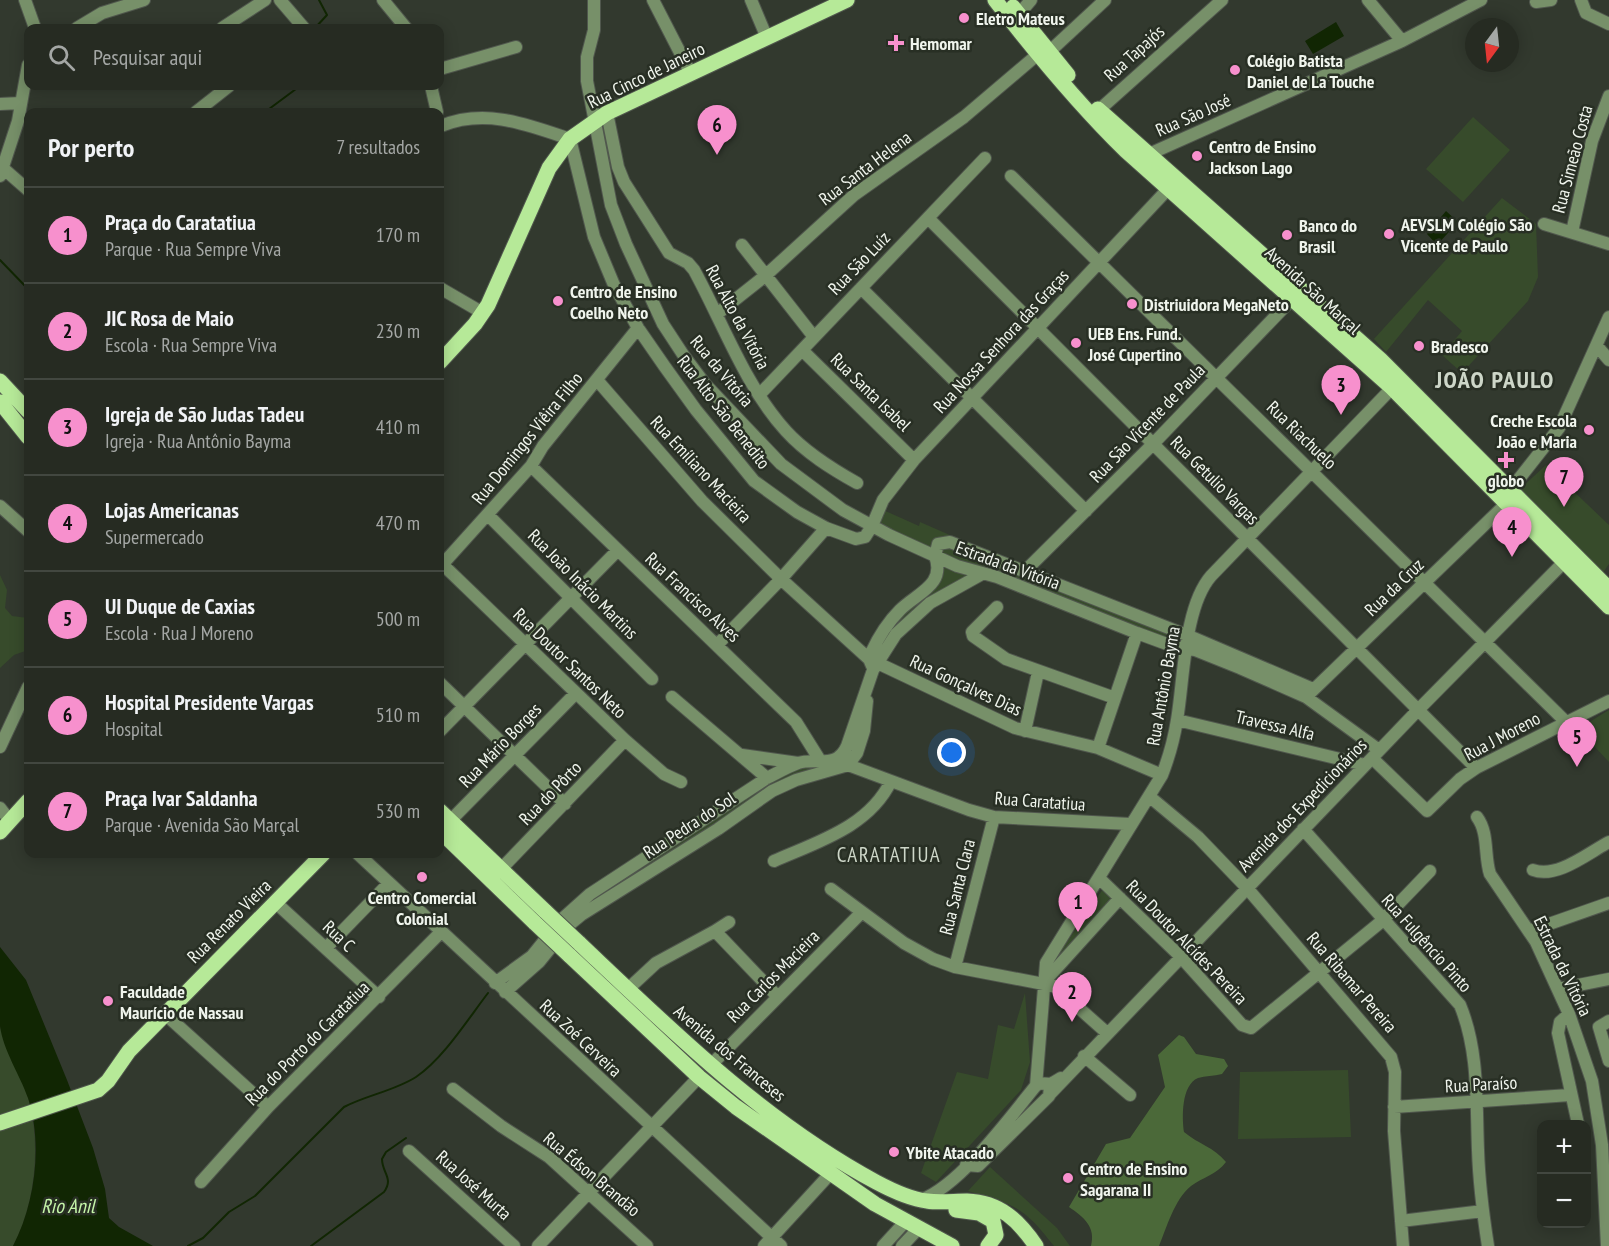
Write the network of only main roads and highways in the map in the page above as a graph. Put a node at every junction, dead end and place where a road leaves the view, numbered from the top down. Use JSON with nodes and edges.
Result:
{"nodes":[{"id":1,"x":847,"y":0,"type":"edge"},
{"id":2,"x":995,"y":0,"type":"edge"},
{"id":3,"x":1008,"y":0,"type":"edge"},
{"id":4,"x":1043,"y":53,"type":"junction"},
{"id":5,"x":444,"y":357,"type":"edge"},
{"id":6,"x":0,"y":381,"type":"edge"},
{"id":7,"x":0,"y":402,"type":"edge"},
{"id":8,"x":24,"y":405,"type":"edge"},
{"id":9,"x":24,"y":425,"type":"edge"},
{"id":10,"x":24,"y":432,"type":"edge"},
{"id":11,"x":1509,"y":496,"type":"junction"},
{"id":12,"x":1607,"y":584,"type":"edge"},
{"id":13,"x":1609,"y":608,"type":"edge"},
{"id":14,"x":24,"y":806,"type":"edge"},
{"id":15,"x":444,"y":822,"type":"edge"},
{"id":16,"x":444,"y":822,"type":"edge"},
{"id":17,"x":5,"y":827,"type":"edge"},
{"id":18,"x":319,"y":858,"type":"edge"},
{"id":19,"x":540,"y":918,"type":"junction"},
{"id":20,"x":574,"y":949,"type":"junction"},
{"id":21,"x":0,"y":1123,"type":"edge"},
{"id":22,"x":897,"y":1192,"type":"junction"},
{"id":23,"x":875,"y":1204,"type":"junction"},
{"id":24,"x":1015,"y":1219,"type":"junction"},
{"id":25,"x":952,"y":1246,"type":"edge"},
{"id":26,"x":968,"y":1246,"type":"edge"},
{"id":27,"x":988,"y":1246,"type":"edge"},
{"id":28,"x":1029,"y":1246,"type":"edge"},
{"id":29,"x":1036,"y":1246,"type":"edge"}],
"edges":[{"from":1,"to":5,"type":"main road","name":"Rua Cinco de Janeiro"},
{"from":2,"to":4,"type":"main road","name":"Avenida São Marçal"},
{"from":3,"to":4,"type":"main road","name":"Avenida São Marçal"},
{"from":4,"to":11,"type":"main road","name":"Avenida São Marçal"},
{"from":4,"to":11,"type":"main road","name":"Avenida São Marçal"},
{"from":6,"to":8,"type":"main road"},
{"from":7,"to":9,"type":"main road"},
{"from":7,"to":10,"type":"main road"},
{"from":11,"to":12,"type":"main road","name":"Avenida São Marçal"},
{"from":11,"to":13,"type":"main road","name":"Avenida São Marçal"},
{"from":14,"to":17,"type":"main road"},
{"from":15,"to":19,"type":"main road","name":"Avenida dos Franceses"},
{"from":16,"to":19,"type":"main road","name":"Avenida dos Franceses"},
{"from":18,"to":21,"type":"main road","name":"Rua Renato Vieira"},
{"from":19,"to":20,"type":"main road","name":"Avenida dos Franceses","bridge":true},
{"from":20,"to":22,"type":"main road","name":"Avenida dos Franceses"},
{"from":20,"to":23,"type":"main road","name":"Avenida dos Franceses"},
{"from":22,"to":24,"type":"main road","name":"Avenida dos Franceses"},
{"from":22,"to":27,"type":"main road"},
{"from":23,"to":25,"type":"main road","name":"Avenida dos Franceses"},
{"from":23,"to":26,"type":"main road"},
{"from":24,"to":28,"type":"main road"},
{"from":24,"to":29,"type":"main road","name":"Avenida dos Franceses"}]}
